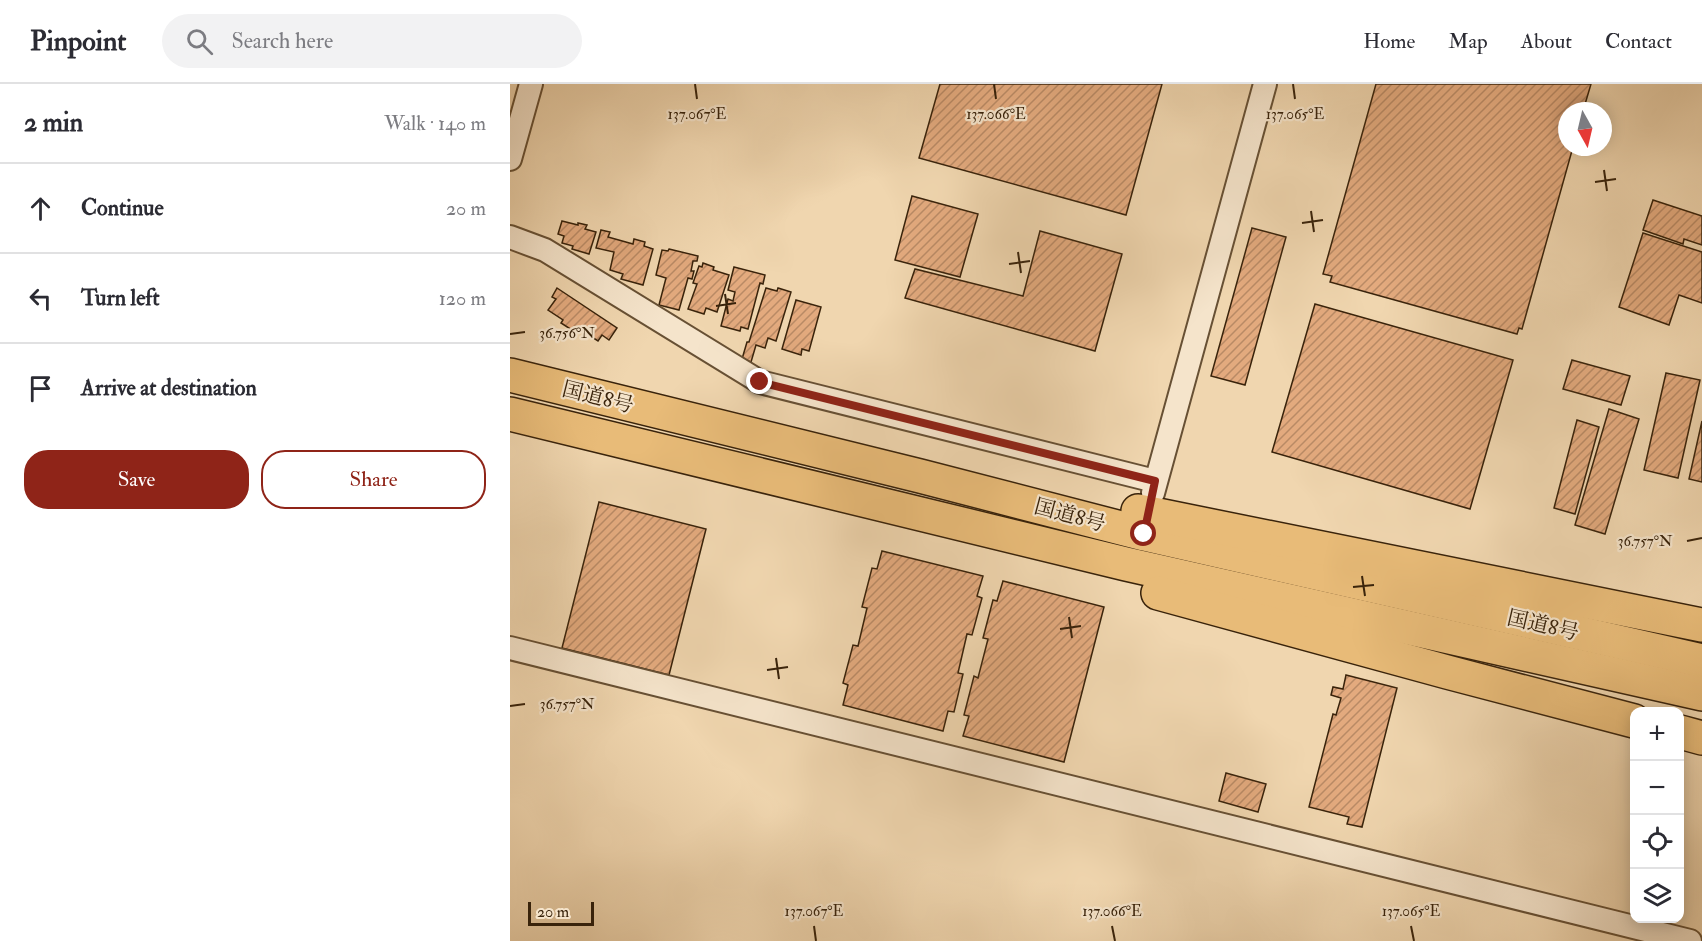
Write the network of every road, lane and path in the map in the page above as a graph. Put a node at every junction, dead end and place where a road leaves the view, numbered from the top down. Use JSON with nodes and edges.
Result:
{"nodes":[{"id":1,"x":531,"y":84,"type":"edge"},
{"id":2,"x":1265,"y":84,"type":"edge"},
{"id":3,"x":510,"y":159,"type":"edge"},
{"id":4,"x":510,"y":237,"type":"edge"},
{"id":5,"x":510,"y":375,"type":"edge"},
{"id":6,"x":510,"y":414,"type":"edge"},
{"id":7,"x":747,"y":472,"type":"junction"},
{"id":8,"x":1155,"y":481,"type":"junction"},
{"id":9,"x":1146,"y":523,"type":"junction"},
{"id":10,"x":1702,"y":625,"type":"edge"},
{"id":11,"x":510,"y":648,"type":"edge"},
{"id":12,"x":1702,"y":661,"type":"edge"},
{"id":13,"x":1702,"y":694,"type":"edge"},
{"id":14,"x":1630,"y":720,"type":"edge"},
{"id":15,"x":1684,"y":733,"type":"edge"},
{"id":16,"x":1702,"y":738,"type":"edge"},
{"id":17,"x":1690,"y":941,"type":"edge"}],
"edges":[{"from":1,"to":3,"type":"street"},
{"from":2,"to":8,"type":"street"},
{"from":4,"to":8,"type":"street"},
{"from":5,"to":9,"type":"highway","name":"国道8号"},
{"from":6,"to":7,"type":"highway","name":"国道8号"},
{"from":7,"to":13,"type":"highway","name":"国道8号"},
{"from":7,"to":14,"type":"highway"},
{"from":8,"to":9,"type":"street"},
{"from":9,"to":10,"type":"highway"},
{"from":9,"to":12,"type":"highway","name":"国道8号"},
{"from":11,"to":17,"type":"street"},
{"from":15,"to":16,"type":"highway"}]}
